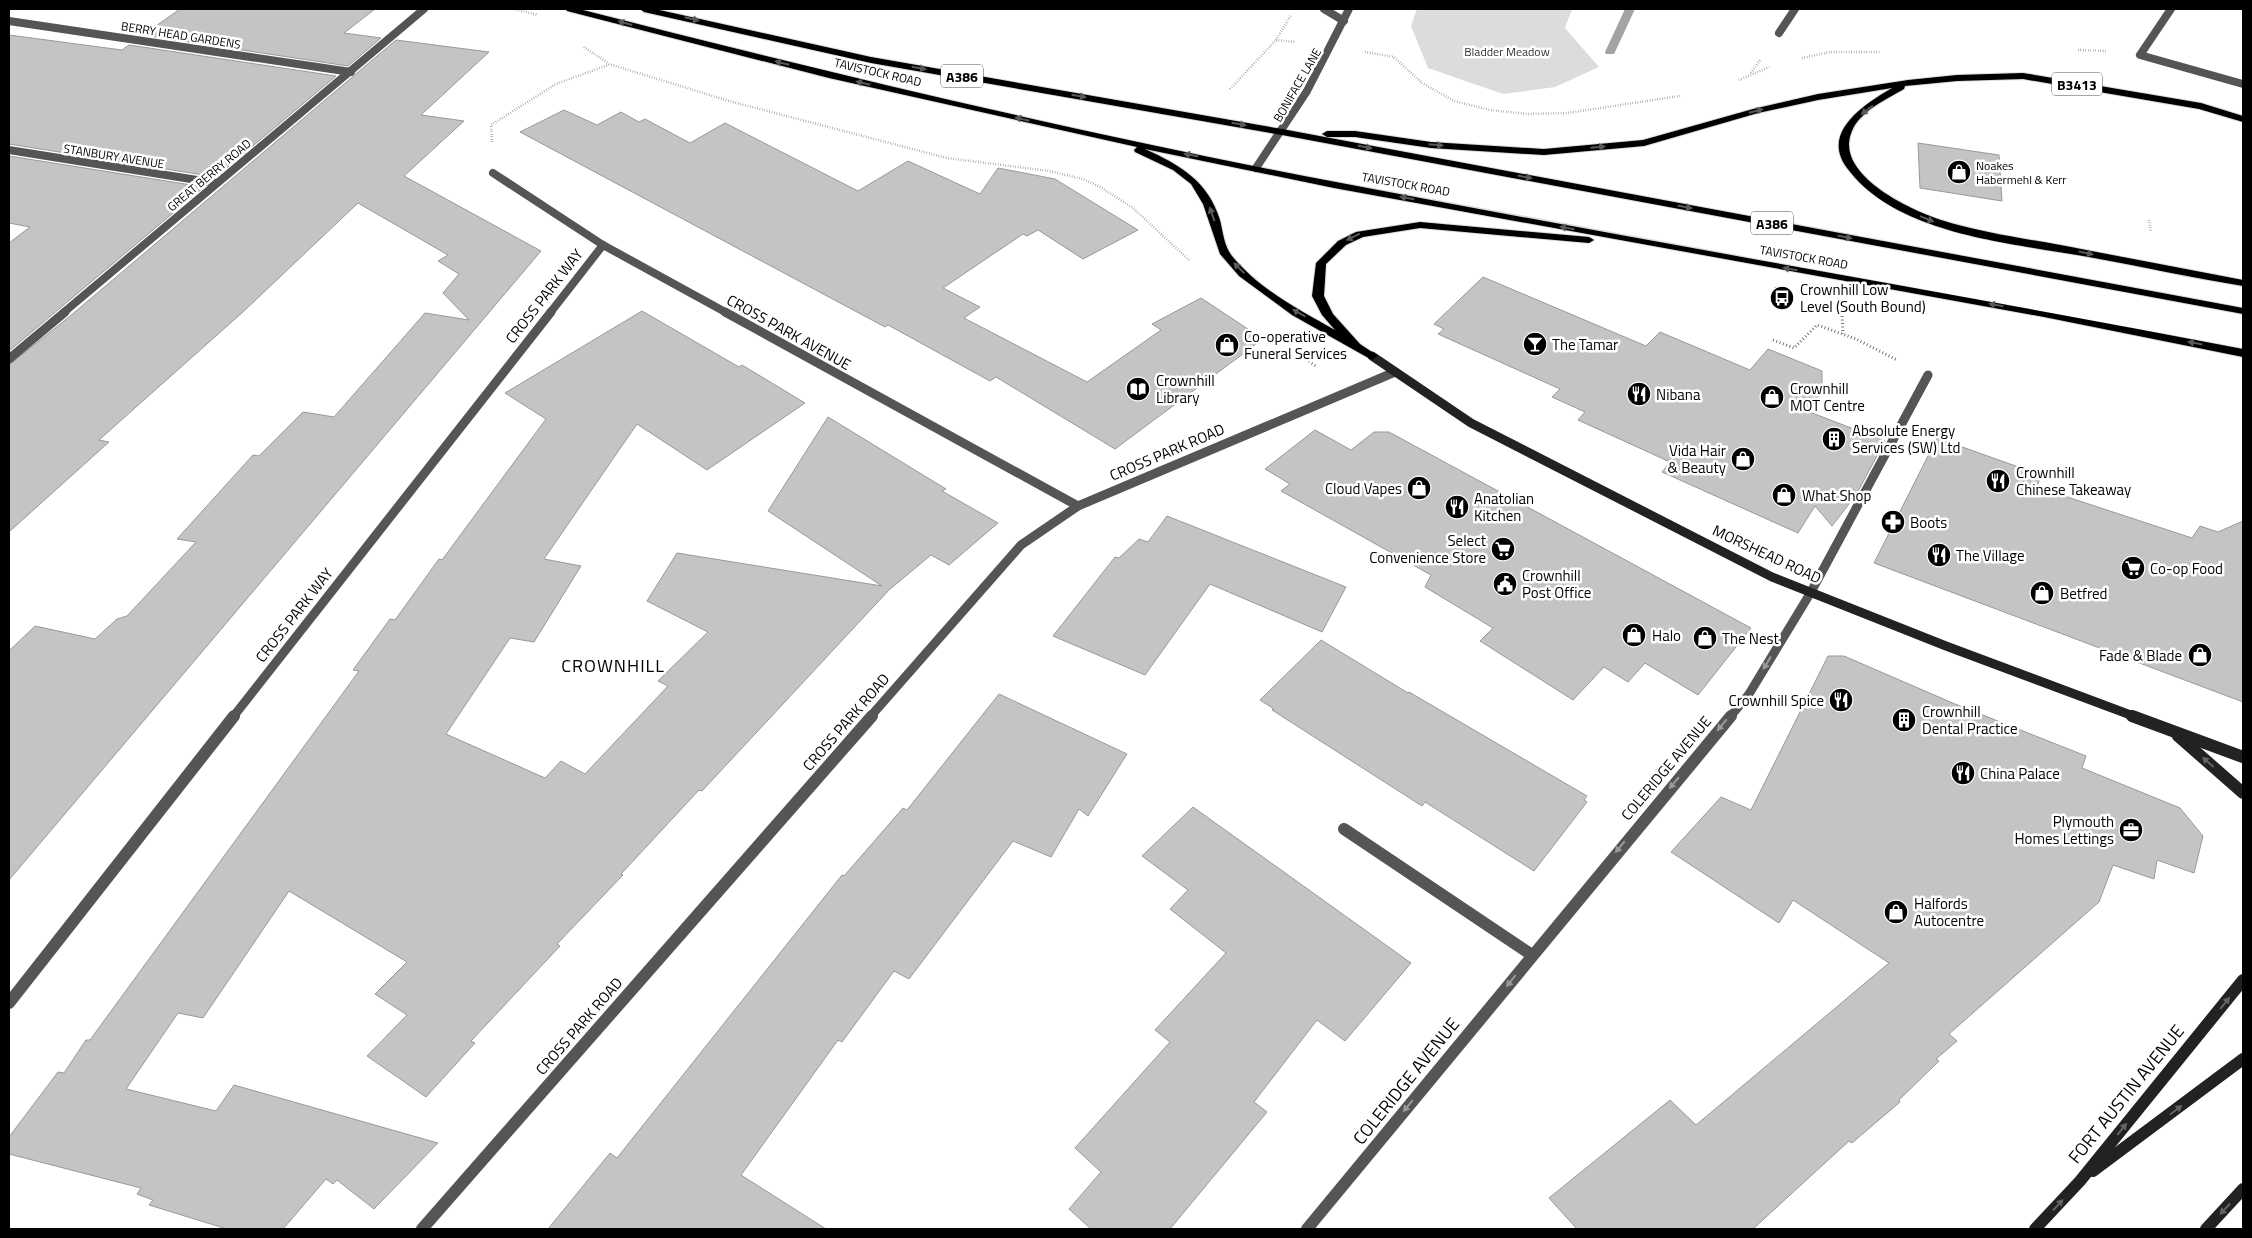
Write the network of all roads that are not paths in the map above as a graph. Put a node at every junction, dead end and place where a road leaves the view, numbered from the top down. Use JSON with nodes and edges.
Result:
{"nodes":[{"id":1,"x":424,"y":9,"type":"edge"},
{"id":2,"x":570,"y":9,"type":"edge"},
{"id":3,"x":644,"y":9,"type":"edge"},
{"id":4,"x":1324,"y":9,"type":"edge"},
{"id":5,"x":1349,"y":9,"type":"edge"},
{"id":6,"x":1795,"y":9,"type":"edge"},
{"id":7,"x":2171,"y":9,"type":"edge"},
{"id":8,"x":9,"y":20,"type":"edge"},
{"id":9,"x":1344,"y":21,"type":"junction"},
{"id":10,"x":1779,"y":33,"type":"dead end"},
{"id":11,"x":351,"y":72,"type":"junction"},
{"id":12,"x":1908,"y":83,"type":"junction"},
{"id":13,"x":2243,"y":84,"type":"edge"},
{"id":14,"x":2243,"y":119,"type":"edge"},
{"id":15,"x":1282,"y":132,"type":"junction"},
{"id":16,"x":1300,"y":135,"type":"junction"},
{"id":17,"x":1120,"y":141,"type":"junction"},
{"id":18,"x":9,"y":150,"type":"edge"},
{"id":19,"x":1256,"y":168,"type":"junction"},
{"id":20,"x":493,"y":173,"type":"road end"},
{"id":21,"x":216,"y":183,"type":"junction"},
{"id":22,"x":603,"y":245,"type":"junction"},
{"id":23,"x":1683,"y":249,"type":"junction"},
{"id":24,"x":2243,"y":283,"type":"edge"},
{"id":25,"x":2243,"y":311,"type":"edge"},
{"id":26,"x":1356,"y":346,"type":"junction"},
{"id":27,"x":2243,"y":353,"type":"edge"},
{"id":28,"x":1372,"y":356,"type":"joint"},
{"id":29,"x":9,"y":359,"type":"edge"},
{"id":30,"x":1395,"y":372,"type":"junction"},
{"id":31,"x":1928,"y":375,"type":"road end"},
{"id":32,"x":1078,"y":506,"type":"junction"},
{"id":33,"x":1811,"y":592,"type":"junction"},
{"id":34,"x":2173,"y":732,"type":"junction"},
{"id":35,"x":2243,"y":756,"type":"edge"},
{"id":36,"x":2243,"y":793,"type":"edge"},
{"id":37,"x":1344,"y":829,"type":"dead end"},
{"id":38,"x":1532,"y":955,"type":"junction"},
{"id":39,"x":2243,"y":980,"type":"edge"},
{"id":40,"x":9,"y":1003,"type":"edge"},
{"id":41,"x":2243,"y":1059,"type":"edge"},
{"id":42,"x":2080,"y":1181,"type":"junction"},
{"id":43,"x":2243,"y":1189,"type":"edge"},
{"id":44,"x":422,"y":1229,"type":"edge"},
{"id":45,"x":1307,"y":1229,"type":"edge"},
{"id":46,"x":2035,"y":1229,"type":"edge"},
{"id":47,"x":2206,"y":1229,"type":"edge"}],
"edges":[{"from":1,"to":11,"type":"street","name":"GREAT BERRY ROAD"},
{"from":17,"to":2,"type":"highway","name":"TAVISTOCK ROAD","number":"A386","one_way":true},
{"from":3,"to":15,"type":"highway","name":"TAVISTOCK ROAD","number":"A386","one_way":true},
{"from":4,"to":9,"type":"street"},
{"from":5,"to":9,"type":"street","name":"BONIFACE LANE"},
{"from":6,"to":10,"type":"street"},
{"from":7,"to":13,"type":"street"},
{"from":8,"to":11,"type":"street","name":"BERRY HEAD GARDENS"},
{"from":9,"to":15,"type":"street","name":"BONIFACE LANE"},
{"from":11,"to":21,"type":"street","name":"GREAT BERRY ROAD"},
{"from":12,"to":14,"type":"highway","number":"B3413"},
{"from":16,"to":12,"type":"highway","one_way":true},
{"from":12,"to":24,"type":"highway","one_way":true},
{"from":15,"to":16,"type":"highway","name":"TAVISTOCK ROAD","number":"A386"},
{"from":15,"to":19,"type":"street","name":"BONIFACE LANE"},
{"from":16,"to":25,"type":"highway","name":"TAVISTOCK ROAD","number":"A386","one_way":true},
{"from":19,"to":17,"type":"highway","name":"TAVISTOCK ROAD","number":"A386","one_way":true},
{"from":26,"to":17,"type":"highway","one_way":true},
{"from":18,"to":21,"type":"street","name":"STANBURY AVENUE"},
{"from":23,"to":19,"type":"highway","name":"TAVISTOCK ROAD","number":"A386","one_way":true},
{"from":20,"to":22,"type":"street","name":"CROSS PARK AVENUE"},
{"from":21,"to":29,"type":"street","name":"GREAT BERRY ROAD"},
{"from":22,"to":32,"type":"street","name":"CROSS PARK AVENUE"},
{"from":22,"to":40,"type":"street","name":"CROSS PARK WAY"},
{"from":23,"to":26,"type":"highway","one_way":true},
{"from":27,"to":23,"type":"highway","name":"TAVISTOCK ROAD","number":"A386","one_way":true},
{"from":26,"to":28,"type":"highway"},
{"from":28,"to":30,"type":"main road","name":"MORSHEAD ROAD"},
{"from":30,"to":32,"type":"street","name":"CROSS PARK ROAD"},
{"from":30,"to":33,"type":"main road","name":"MORSHEAD ROAD"},
{"from":31,"to":33,"type":"street","name":"COLERIDGE AVENUE"},
{"from":32,"to":44,"type":"street","name":"CROSS PARK ROAD"},
{"from":33,"to":34,"type":"main road","name":"MORSHEAD ROAD"},
{"from":33,"to":38,"type":"street","name":"COLERIDGE AVENUE","one_way":true},
{"from":34,"to":35,"type":"main road","name":"MORSHEAD ROAD"},
{"from":36,"to":34,"type":"main road","name":"MORSHEAD ROAD","one_way":true},
{"from":37,"to":38,"type":"street"},
{"from":38,"to":45,"type":"street","name":"COLERIDGE AVENUE","one_way":true},
{"from":42,"to":39,"type":"main road","name":"FORT AUSTIN AVENUE","one_way":true},
{"from":42,"to":41,"type":"main road","one_way":true},
{"from":46,"to":42,"type":"main road","name":"FORT AUSTIN AVENUE","one_way":true},
{"from":43,"to":47,"type":"main road","one_way":true}]}
